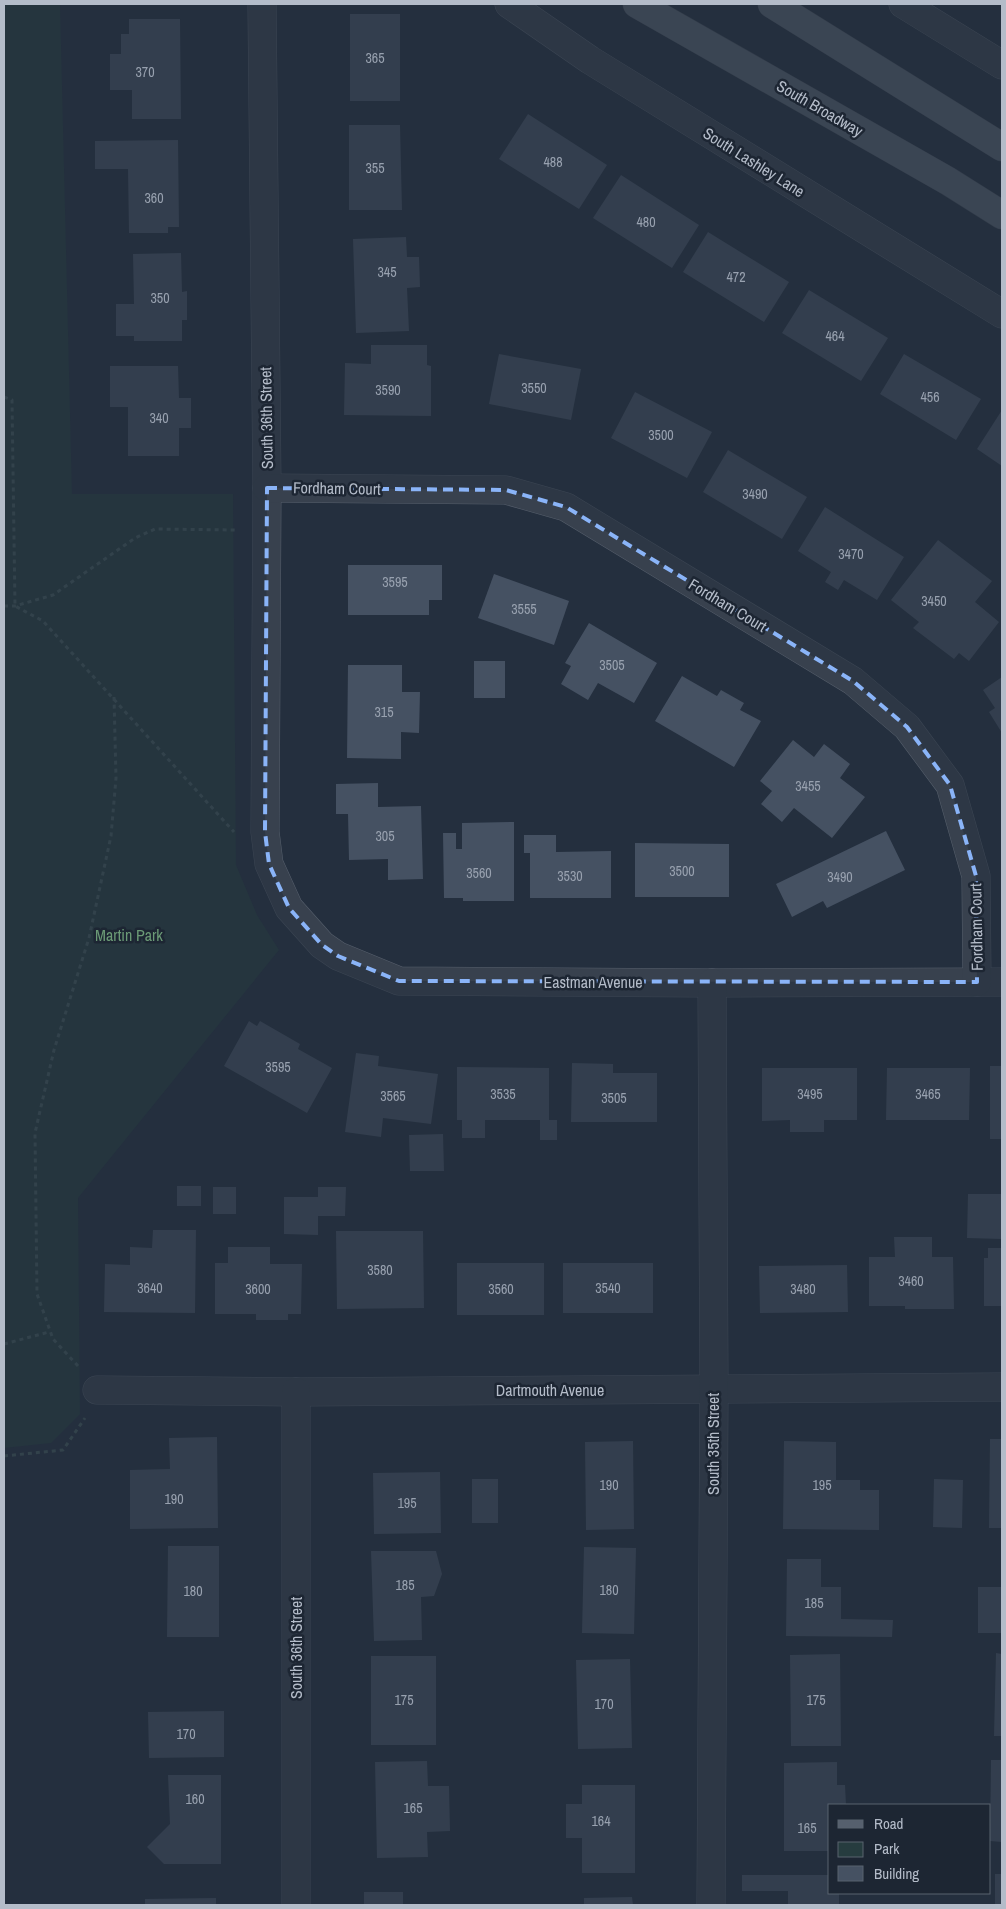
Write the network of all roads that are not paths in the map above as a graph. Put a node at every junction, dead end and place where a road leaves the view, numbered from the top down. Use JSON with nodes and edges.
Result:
{"nodes":[{"id":1,"x":262,"y":4,"type":"edge"},
{"id":2,"x":510,"y":4,"type":"edge"},
{"id":3,"x":637,"y":4,"type":"edge"},
{"id":4,"x":772,"y":4,"type":"edge"},
{"id":5,"x":903,"y":4,"type":"edge"},
{"id":6,"x":1002,"y":65,"type":"edge"},
{"id":7,"x":1002,"y":147,"type":"edge"},
{"id":8,"x":1002,"y":215,"type":"edge"},
{"id":9,"x":1002,"y":314,"type":"edge"},
{"id":10,"x":267,"y":488,"type":"junction"},
{"id":11,"x":265,"y":832,"type":"joint"},
{"id":12,"x":989,"y":982,"type":"edge"},
{"id":13,"x":712,"y":983,"type":"junction"},
{"id":14,"x":1002,"y":1387,"type":"edge"},
{"id":15,"x":714,"y":1389,"type":"junction"},
{"id":16,"x":97,"y":1390,"type":"road end"},
{"id":17,"x":296,"y":1392,"type":"junction"},
{"id":18,"x":296,"y":1905,"type":"edge"},
{"id":19,"x":711,"y":1905,"type":"edge"}],
"edges":[{"from":1,"to":10,"type":"street","name":"South 36th Street"},
{"from":2,"to":9,"type":"street","name":"South Lashley Lane"},
{"from":3,"to":8,"type":"main road","name":"South Broadway"},
{"from":4,"to":7,"type":"main road"},
{"from":5,"to":6,"type":"street"},
{"from":10,"to":11,"type":"street","name":"South 36th Street"},
{"from":10,"to":12,"type":"street","name":"Fordham Court"},
{"from":11,"to":13,"type":"street","name":"Eastman Avenue"},
{"from":12,"to":13,"type":"street","name":"Eastman Avenue"},
{"from":13,"to":15,"type":"street","name":"South 35th Street"},
{"from":14,"to":15,"type":"street","name":"Dartmouth Avenue"},
{"from":15,"to":17,"type":"street","name":"Dartmouth Avenue"},
{"from":15,"to":19,"type":"street","name":"South 35th Street"},
{"from":16,"to":17,"type":"street","name":"Dartmouth Avenue"},
{"from":17,"to":18,"type":"street","name":"South 36th Street"}]}
